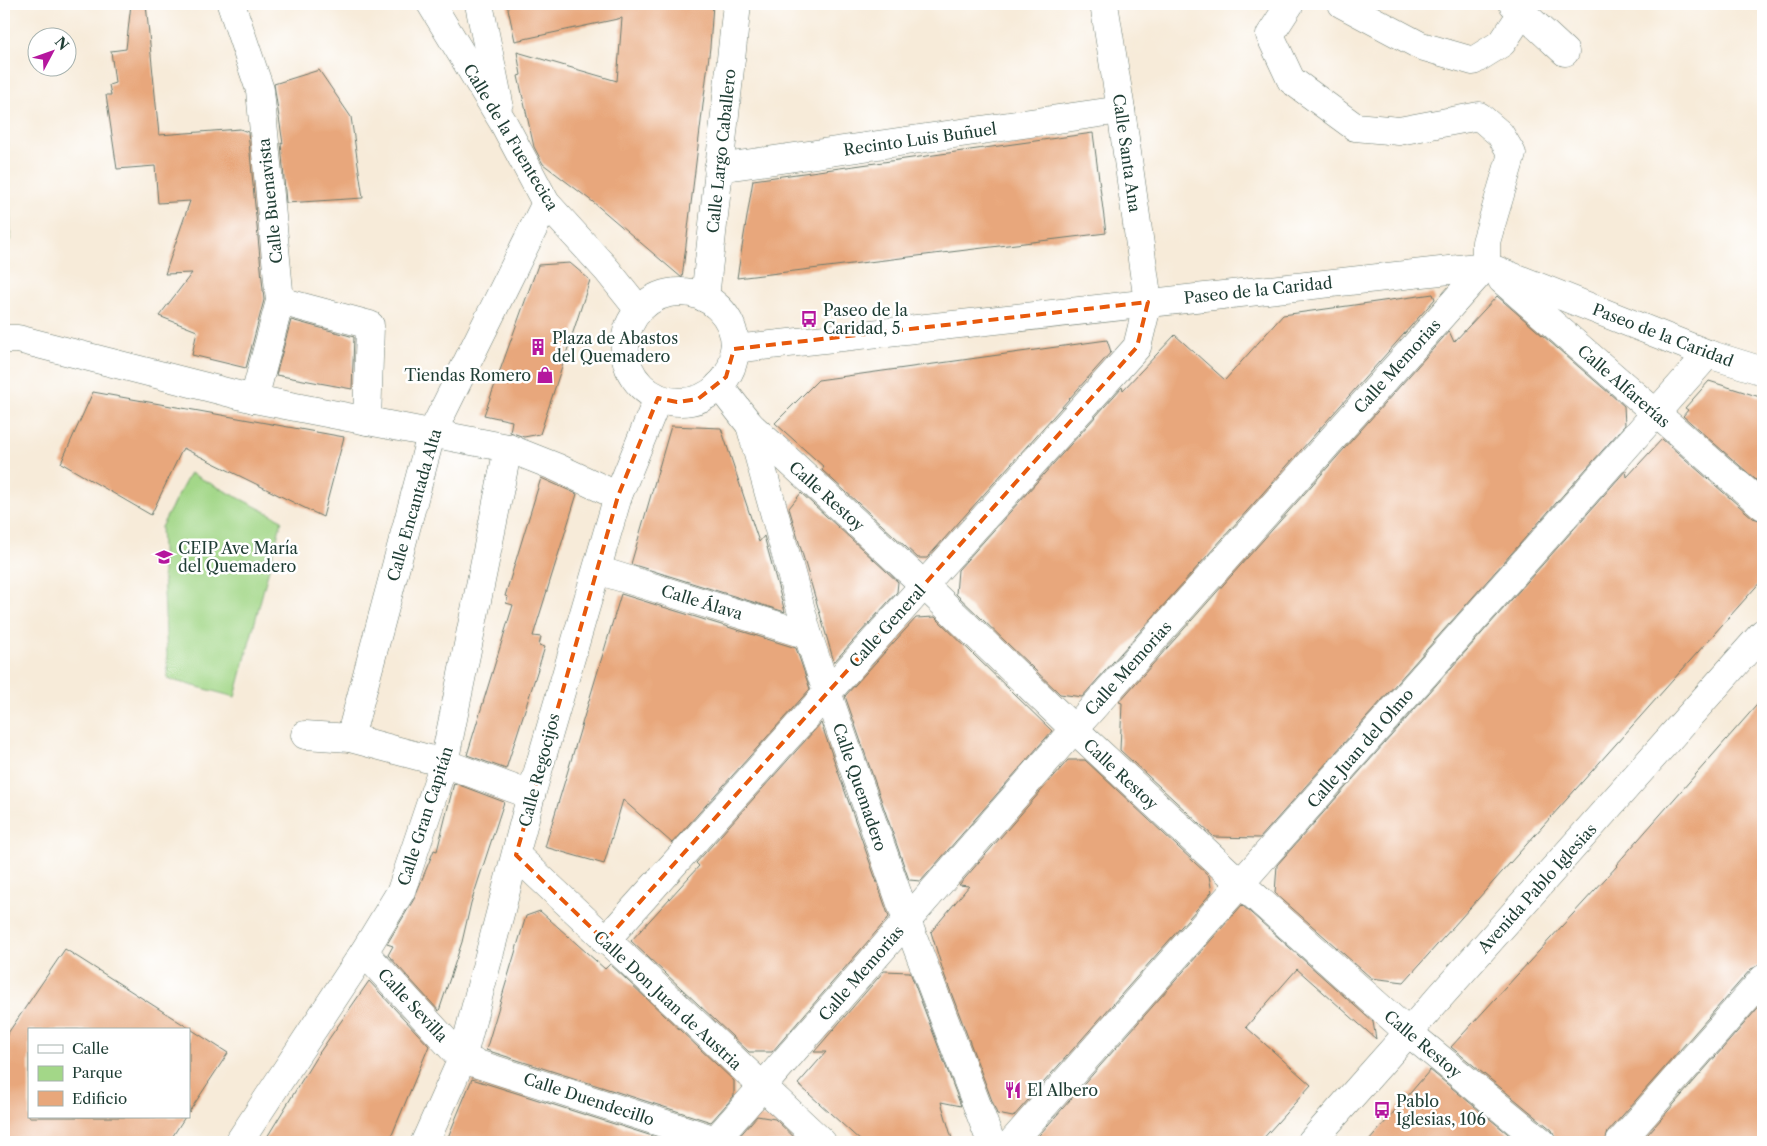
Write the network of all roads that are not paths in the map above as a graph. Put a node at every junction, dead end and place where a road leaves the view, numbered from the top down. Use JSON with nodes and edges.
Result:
{"nodes":[{"id":1,"x":231,"y":4,"type":"edge"},
{"id":2,"x":431,"y":4,"type":"edge"},
{"id":3,"x":478,"y":4,"type":"edge"},
{"id":4,"x":737,"y":4,"type":"edge"},
{"id":5,"x":1104,"y":4,"type":"edge"},
{"id":6,"x":1290,"y":4,"type":"edge"},
{"id":7,"x":1342,"y":4,"type":"edge"},
{"id":8,"x":1518,"y":9,"type":"edge"},
{"id":9,"x":1565,"y":52,"type":"dead end"},
{"id":10,"x":1121,"y":110,"type":"junction"},
{"id":11,"x":503,"y":122,"type":"junction"},
{"id":12,"x":718,"y":168,"type":"junction"},
{"id":13,"x":546,"y":203,"type":"junction"},
{"id":14,"x":1486,"y":266,"type":"junction"},
{"id":15,"x":705,"y":298,"type":"junction"},
{"id":16,"x":280,"y":301,"type":"junction"},
{"id":17,"x":1148,"y":302,"type":"junction"},
{"id":18,"x":639,"y":310,"type":"junction"},
{"id":19,"x":4,"y":339,"type":"edge"},
{"id":20,"x":734,"y":349,"type":"junction"},
{"id":21,"x":1708,"y":354,"type":"junction"},
{"id":22,"x":1763,"y":371,"type":"edge"},
{"id":23,"x":719,"y":385,"type":"junction"},
{"id":24,"x":658,"y":398,"type":"junction"},
{"id":25,"x":254,"y":399,"type":"junction"},
{"id":26,"x":1655,"y":414,"type":"junction"},
{"id":27,"x":367,"y":421,"type":"junction"},
{"id":28,"x":750,"y":426,"type":"junction"},
{"id":29,"x":431,"y":435,"type":"junction"},
{"id":30,"x":508,"y":448,"type":"junction"},
{"id":31,"x":618,"y":496,"type":"junction"},
{"id":32,"x":1763,"y":506,"type":"edge"},
{"id":33,"x":596,"y":570,"type":"junction"},
{"id":34,"x":924,"y":585,"type":"junction"},
{"id":35,"x":1763,"y":633,"type":"edge"},
{"id":36,"x":808,"y":635,"type":"junction"},
{"id":37,"x":827,"y":692,"type":"junction"},
{"id":38,"x":1074,"y":729,"type":"junction"},
{"id":39,"x":305,"y":735,"type":"dead end"},
{"id":40,"x":350,"y":738,"type":"junction"},
{"id":41,"x":444,"y":762,"type":"junction"},
{"id":42,"x":531,"y":795,"type":"junction"},
{"id":43,"x":516,"y":855,"type":"junction"},
{"id":44,"x":1240,"y":883,"type":"junction"},
{"id":45,"x":906,"y":921,"type":"junction"},
{"id":46,"x":606,"y":941,"type":"junction"},
{"id":47,"x":364,"y":952,"type":"junction"},
{"id":48,"x":1763,"y":979,"type":"edge"},
{"id":49,"x":1409,"y":1032,"type":"junction"},
{"id":50,"x":462,"y":1059,"type":"junction"},
{"id":51,"x":761,"y":1088,"type":"junction"},
{"id":52,"x":715,"y":1141,"type":"edge"},
{"id":53,"x":239,"y":1142,"type":"edge"},
{"id":54,"x":425,"y":1142,"type":"edge"},
{"id":55,"x":822,"y":1142,"type":"edge"},
{"id":56,"x":991,"y":1142,"type":"edge"},
{"id":57,"x":1012,"y":1142,"type":"edge"},
{"id":58,"x":1311,"y":1142,"type":"edge"},
{"id":59,"x":1542,"y":1142,"type":"edge"},
{"id":60,"x":1620,"y":1142,"type":"edge"}],
"edges":[{"from":1,"to":16,"type":"street","name":"Calle Buenavista"},
{"from":2,"to":11,"type":"street","name":"Calle de la Fuentecica"},
{"from":3,"to":11,"type":"street"},
{"from":4,"to":12,"type":"street","name":"Calle Largo Caballero"},
{"from":5,"to":10,"type":"street","name":"Calle Santa Ana"},
{"from":6,"to":14,"type":"street"},
{"from":7,"to":8,"type":"street"},
{"from":8,"to":9,"type":"street"},
{"from":10,"to":12,"type":"street","name":"Recinto Luis Buñuel"},
{"from":10,"to":17,"type":"street","name":"Calle Santa Ana"},
{"from":11,"to":13,"type":"street","name":"Calle de la Fuentecica"},
{"from":12,"to":15,"type":"street","name":"Calle Largo Caballero"},
{"from":13,"to":18,"type":"street","name":"Calle de la Fuentecica"},
{"from":13,"to":29,"type":"street","name":"Calle Encantada Alta"},
{"from":14,"to":17,"type":"street","name":"Paseo de la Caridad"},
{"from":14,"to":21,"type":"street","name":"Paseo de la Caridad"},
{"from":14,"to":26,"type":"street","name":"Calle Alfarerías"},
{"from":14,"to":38,"type":"street","name":"Calle Memorias"},
{"from":15,"to":18,"type":"street"},
{"from":15,"to":20,"type":"street"},
{"from":16,"to":25,"type":"street","name":"Calle Buenavista"},
{"from":16,"to":27,"type":"street"},
{"from":17,"to":20,"type":"street","name":"Paseo de la Caridad"},
{"from":17,"to":34,"type":"street","name":"Calle General"},
{"from":18,"to":24,"type":"street"},
{"from":19,"to":25,"type":"street"},
{"from":20,"to":23,"type":"street"},
{"from":21,"to":22,"type":"street","name":"Paseo de la Caridad"},
{"from":21,"to":26,"type":"street","name":"Calle Juan del Olmo"},
{"from":23,"to":24,"type":"street"},
{"from":23,"to":28,"type":"street","name":"Calle Restoy"},
{"from":24,"to":31,"type":"street","name":"Calle Regocijos"},
{"from":25,"to":27,"type":"street"},
{"from":26,"to":32,"type":"street","name":"Calle Alfarerías"},
{"from":26,"to":44,"type":"street","name":"Calle Juan del Olmo"},
{"from":27,"to":29,"type":"street"},
{"from":28,"to":34,"type":"street","name":"Calle Restoy"},
{"from":28,"to":36,"type":"street","name":"Calle Quemadero"},
{"from":29,"to":30,"type":"street"},
{"from":29,"to":40,"type":"street","name":"Calle Encantada Alta"},
{"from":30,"to":31,"type":"street"},
{"from":30,"to":41,"type":"street","name":"Calle Gran Capitán"},
{"from":31,"to":33,"type":"street","name":"Calle Regocijos"},
{"from":33,"to":36,"type":"street","name":"Calle Álava"},
{"from":33,"to":42,"type":"street","name":"Calle Regocijos"},
{"from":34,"to":37,"type":"street","name":"Calle General"},
{"from":34,"to":38,"type":"street","name":"Calle Restoy"},
{"from":35,"to":49,"type":"street","name":"Avenida Pablo Iglesias"},
{"from":36,"to":37,"type":"street","name":"Calle Quemadero"},
{"from":37,"to":45,"type":"street","name":"Calle Quemadero"},
{"from":37,"to":46,"type":"street","name":"Calle General"},
{"from":38,"to":44,"type":"street","name":"Calle Restoy"},
{"from":38,"to":45,"type":"street","name":"Calle Memorias"},
{"from":39,"to":40,"type":"street"},
{"from":40,"to":41,"type":"street"},
{"from":41,"to":42,"type":"street"},
{"from":41,"to":47,"type":"street","name":"Calle Gran Capitán"},
{"from":42,"to":43,"type":"street","name":"Calle Regocijos"},
{"from":43,"to":46,"type":"street","name":"Calle Don Juan de Austria"},
{"from":43,"to":50,"type":"street","name":"Calle Regocijos"},
{"from":44,"to":49,"type":"street","name":"Calle Restoy"},
{"from":44,"to":57,"type":"street","name":"Calle Juan del Olmo"},
{"from":45,"to":51,"type":"street","name":"Calle Memorias"},
{"from":45,"to":56,"type":"street","name":"Calle Quemadero"},
{"from":46,"to":51,"type":"street","name":"Calle Don Juan de Austria"},
{"from":47,"to":50,"type":"street","name":"Calle Sevilla"},
{"from":47,"to":53,"type":"street","name":"Calle Gran Capitán"},
{"from":48,"to":60,"type":"street"},
{"from":49,"to":58,"type":"street","name":"Avenida Pablo Iglesias"},
{"from":49,"to":59,"type":"street","name":"Calle Restoy"},
{"from":50,"to":52,"type":"street","name":"Calle Duendecillo"},
{"from":50,"to":54,"type":"street","name":"Calle Regocijos"},
{"from":51,"to":52,"type":"street","name":"Calle Memorias"},
{"from":51,"to":55,"type":"street","name":"Calle Don Juan de Austria"}]}
